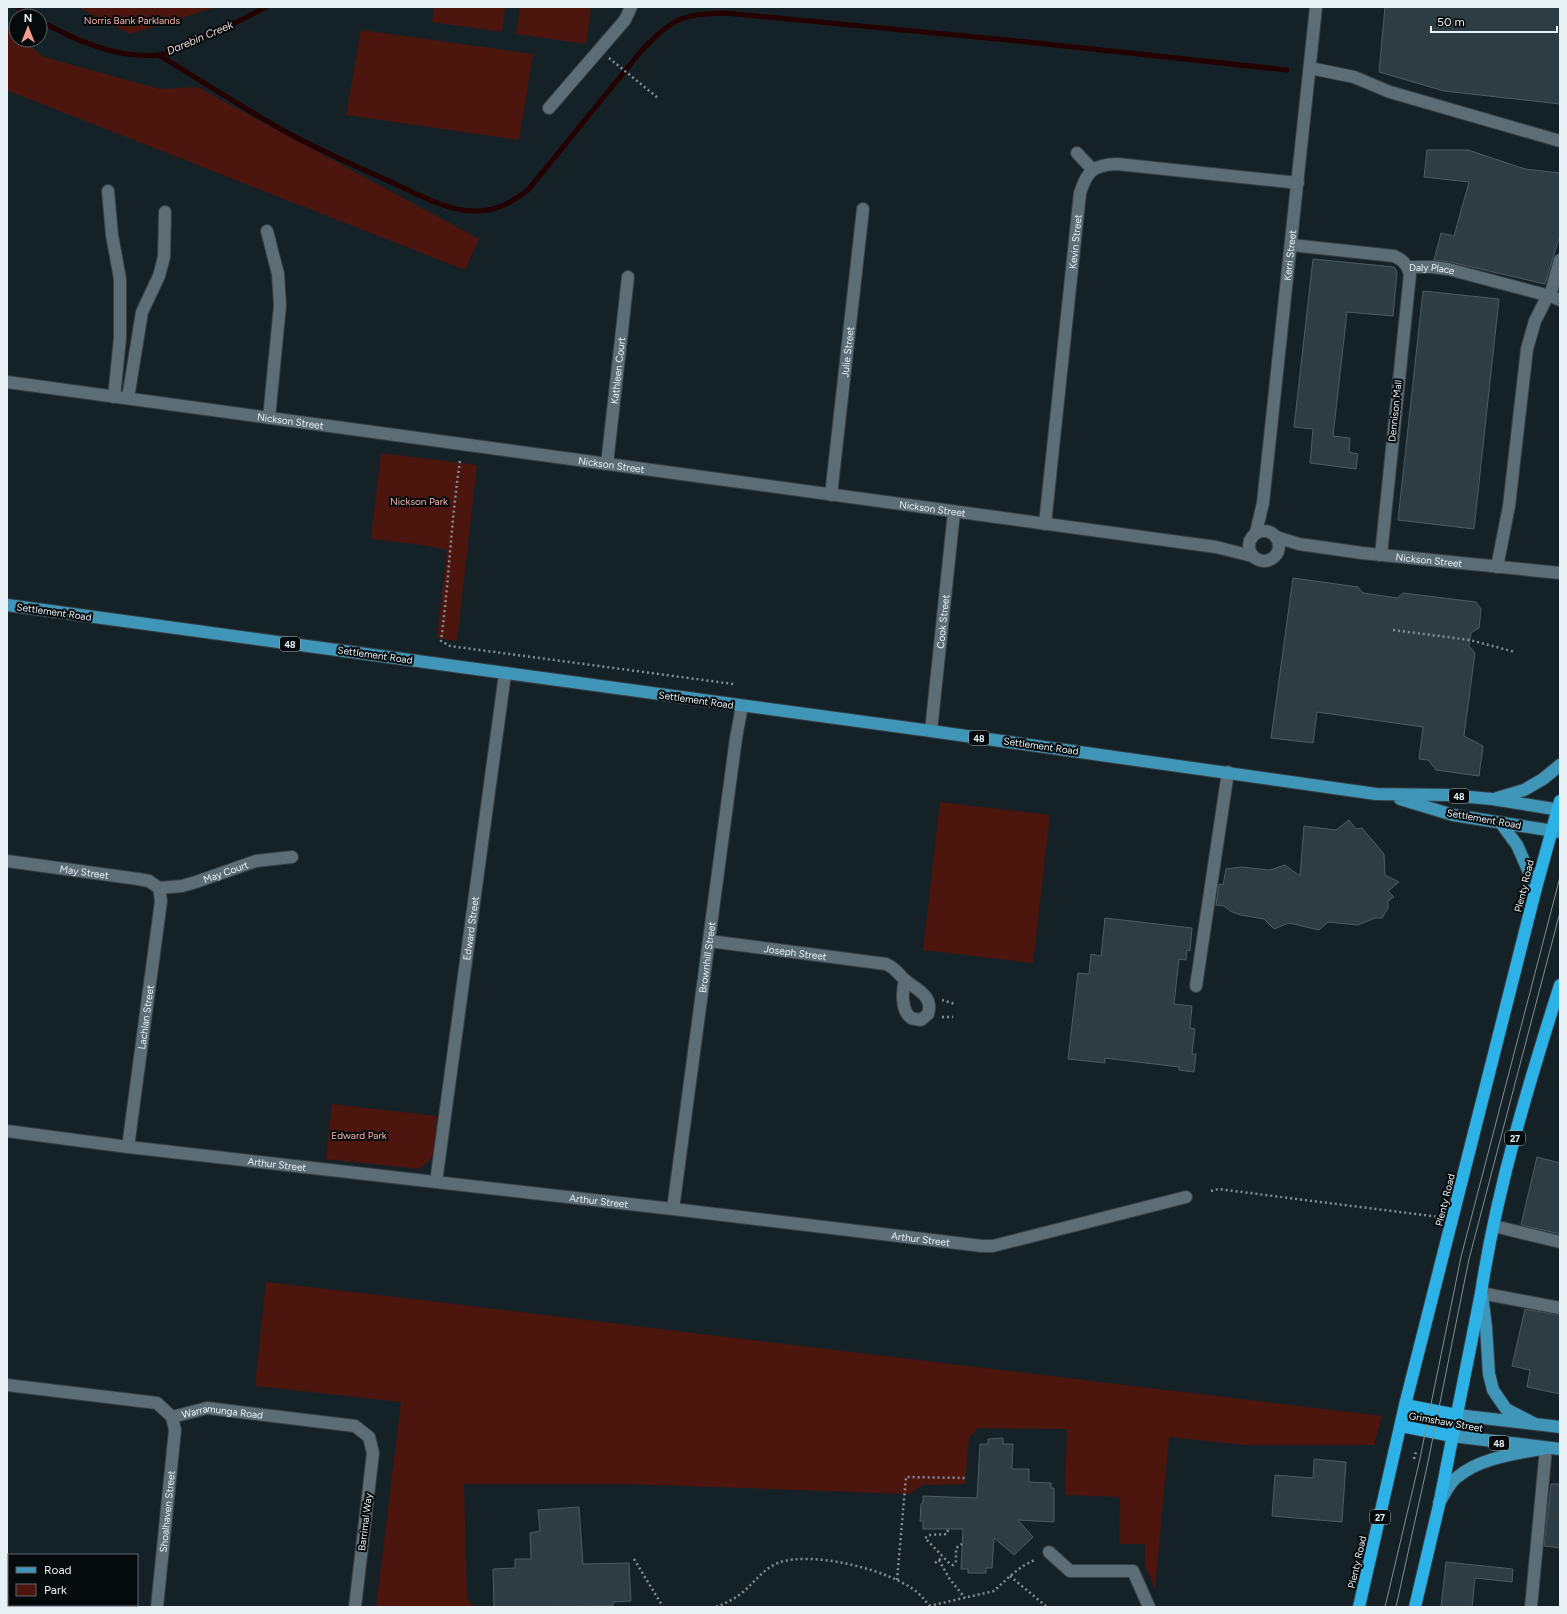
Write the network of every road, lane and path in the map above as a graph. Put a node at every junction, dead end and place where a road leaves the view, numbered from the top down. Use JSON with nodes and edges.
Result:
{"nodes":[{"id":1,"x":631,"y":7,"type":"edge"},
{"id":2,"x":1316,"y":7,"type":"edge"},
{"id":3,"x":618,"y":65,"type":"dead end"},
{"id":4,"x":1310,"y":68,"type":"junction"},
{"id":5,"x":658,"y":98,"type":"dead end"},
{"id":6,"x":548,"y":108,"type":"dead end"},
{"id":7,"x":1560,"y":141,"type":"edge"},
{"id":8,"x":1077,"y":153,"type":"dead end"},
{"id":9,"x":1092,"y":169,"type":"junction"},
{"id":10,"x":1298,"y":183,"type":"junction"},
{"id":11,"x":108,"y":191,"type":"dead end"},
{"id":12,"x":863,"y":209,"type":"dead end"},
{"id":13,"x":165,"y":212,"type":"dead end"},
{"id":14,"x":267,"y":231,"type":"dead end"},
{"id":15,"x":1291,"y":245,"type":"junction"},
{"id":16,"x":1560,"y":260,"type":"edge"},
{"id":17,"x":1408,"y":267,"type":"junction"},
{"id":18,"x":628,"y":276,"type":"dead end"},
{"id":19,"x":1557,"y":295,"type":"edge"},
{"id":20,"x":7,"y":382,"type":"edge"},
{"id":21,"x":114,"y":396,"type":"junction"},
{"id":22,"x":128,"y":398,"type":"junction"},
{"id":23,"x":269,"y":418,"type":"junction"},
{"id":24,"x":460,"y":461,"type":"dead end"},
{"id":25,"x":607,"y":464,"type":"junction"},
{"id":26,"x":831,"y":495,"type":"junction"},
{"id":27,"x":954,"y":512,"type":"junction"},
{"id":28,"x":1045,"y":524,"type":"junction"},
{"id":29,"x":1267,"y":534,"type":"junction"},
{"id":30,"x":1248,"y":543,"type":"junction"},
{"id":31,"x":1299,"y":544,"type":"junction"},
{"id":32,"x":1216,"y":547,"type":"junction"},
{"id":33,"x":1279,"y":549,"type":"junction"},
{"id":34,"x":1381,"y":555,"type":"junction"},
{"id":35,"x":1252,"y":556,"type":"junction"},
{"id":36,"x":1497,"y":567,"type":"junction"},
{"id":37,"x":1560,"y":573,"type":"edge"},
{"id":38,"x":7,"y":605,"type":"edge"},
{"id":39,"x":1393,"y":630,"type":"dead end"},
{"id":40,"x":1515,"y":652,"type":"dead end"},
{"id":41,"x":505,"y":674,"type":"junction"},
{"id":42,"x":732,"y":684,"type":"dead end"},
{"id":43,"x":742,"y":706,"type":"junction"},
{"id":44,"x":931,"y":731,"type":"junction"},
{"id":45,"x":1560,"y":766,"type":"edge"},
{"id":46,"x":1228,"y":772,"type":"junction"},
{"id":47,"x":1385,"y":795,"type":"junction"},
{"id":48,"x":1492,"y":799,"type":"junction"},
{"id":49,"x":1559,"y":807,"type":"edge"},
{"id":50,"x":1500,"y":822,"type":"junction"},
{"id":51,"x":1556,"y":831,"type":"edge"},
{"id":52,"x":292,"y":857,"type":"dead end"},
{"id":53,"x":7,"y":861,"type":"edge"},
{"id":54,"x":159,"y":888,"type":"junction"},
{"id":55,"x":1536,"y":888,"type":"junction"},
{"id":56,"x":709,"y":940,"type":"junction"},
{"id":57,"x":905,"y":980,"type":"dead end"},
{"id":58,"x":1560,"y":985,"type":"edge"},
{"id":59,"x":1196,"y":986,"type":"dead end"},
{"id":60,"x":7,"y":1131,"type":"edge"},
{"id":61,"x":128,"y":1148,"type":"junction"},
{"id":62,"x":436,"y":1182,"type":"junction"},
{"id":63,"x":1211,"y":1191,"type":"dead end"},
{"id":64,"x":1186,"y":1197,"type":"dead end"},
{"id":65,"x":673,"y":1209,"type":"junction"},
{"id":66,"x":1453,"y":1220,"type":"junction"},
{"id":67,"x":1494,"y":1226,"type":"junction"},
{"id":68,"x":1560,"y":1242,"type":"edge"},
{"id":69,"x":1481,"y":1294,"type":"junction"},
{"id":70,"x":1560,"y":1308,"type":"edge"},
{"id":71,"x":7,"y":1385,"type":"edge"},
{"id":72,"x":1405,"y":1404,"type":"junction"},
{"id":73,"x":1457,"y":1415,"type":"junction"},
{"id":74,"x":172,"y":1416,"type":"junction"},
{"id":75,"x":1535,"y":1424,"type":"junction"},
{"id":76,"x":1401,"y":1426,"type":"junction"},
{"id":77,"x":1560,"y":1426,"type":"edge"},
{"id":78,"x":1452,"y":1436,"type":"junction"},
{"id":79,"x":369,"y":1437,"type":"joint"},
{"id":80,"x":1546,"y":1448,"type":"junction"},
{"id":81,"x":1560,"y":1449,"type":"edge"},
{"id":82,"x":1416,"y":1451,"type":"dead end"},
{"id":83,"x":1414,"y":1459,"type":"dead end"},
{"id":84,"x":965,"y":1478,"type":"dead end"},
{"id":85,"x":1439,"y":1505,"type":"junction"},
{"id":86,"x":948,"y":1530,"type":"dead end"},
{"id":87,"x":962,"y":1544,"type":"dead end"},
{"id":88,"x":1049,"y":1552,"type":"joint"},
{"id":89,"x":943,"y":1557,"type":"junction"},
{"id":90,"x":634,"y":1559,"type":"dead end"},
{"id":91,"x":939,"y":1560,"type":"junction"},
{"id":92,"x":935,"y":1563,"type":"dead end"},
{"id":93,"x":1010,"y":1576,"type":"junction"},
{"id":94,"x":897,"y":1580,"type":"junction"},
{"id":95,"x":965,"y":1598,"type":"junction"},
{"id":96,"x":930,"y":1606,"type":"edge"},
{"id":97,"x":157,"y":1607,"type":"edge"},
{"id":98,"x":355,"y":1607,"type":"edge"},
{"id":99,"x":663,"y":1607,"type":"edge"},
{"id":100,"x":716,"y":1607,"type":"edge"},
{"id":101,"x":1047,"y":1607,"type":"edge"},
{"id":102,"x":1149,"y":1607,"type":"edge"},
{"id":103,"x":1359,"y":1607,"type":"edge"},
{"id":104,"x":1415,"y":1607,"type":"edge"},
{"id":105,"x":1531,"y":1607,"type":"edge"}],
"edges":[{"from":1,"to":6,"type":"street"},
{"from":2,"to":4,"type":"street","name":"Kerri Street"},
{"from":3,"to":5,"type":"path"},
{"from":4,"to":7,"type":"street"},
{"from":4,"to":10,"type":"street","name":"Kerri Street"},
{"from":8,"to":9,"type":"street"},
{"from":9,"to":10,"type":"street"},
{"from":9,"to":28,"type":"street","name":"Kevin Street"},
{"from":10,"to":15,"type":"street","name":"Kerri Street"},
{"from":11,"to":21,"type":"street"},
{"from":12,"to":26,"type":"street","name":"Julie Street"},
{"from":13,"to":22,"type":"street"},
{"from":14,"to":23,"type":"street"},
{"from":15,"to":17,"type":"street","name":"Daly Place"},
{"from":15,"to":29,"type":"street","name":"Kerri Street"},
{"from":16,"to":19,"type":"street"},
{"from":17,"to":19,"type":"street","name":"Daly Place"},
{"from":17,"to":34,"type":"street","name":"Dennison Mall"},
{"from":18,"to":25,"type":"street","name":"Kathleen Court"},
{"from":19,"to":36,"type":"street"},
{"from":20,"to":21,"type":"street","name":"Nickson Street"},
{"from":21,"to":22,"type":"street","name":"Nickson Street"},
{"from":22,"to":23,"type":"street","name":"Nickson Street"},
{"from":23,"to":25,"type":"street","name":"Nickson Street"},
{"from":24,"to":42,"type":"path"},
{"from":25,"to":26,"type":"street","name":"Nickson Street"},
{"from":26,"to":27,"type":"street","name":"Nickson Street"},
{"from":27,"to":28,"type":"street","name":"Nickson Street"},
{"from":27,"to":44,"type":"street","name":"Cook Street"},
{"from":28,"to":32,"type":"street","name":"Nickson Street"},
{"from":29,"to":30,"type":"street"},
{"from":29,"to":31,"type":"street","name":"Nickson Street"},
{"from":29,"to":33,"type":"street"},
{"from":30,"to":32,"type":"street","name":"Nickson Street"},
{"from":30,"to":35,"type":"street"},
{"from":31,"to":33,"type":"street","name":"Nickson Street"},
{"from":31,"to":34,"type":"street","name":"Nickson Street"},
{"from":32,"to":35,"type":"street","name":"Nickson Street"},
{"from":33,"to":35,"type":"street"},
{"from":34,"to":36,"type":"street","name":"Nickson Street"},
{"from":36,"to":37,"type":"street","name":"Nickson Street"},
{"from":38,"to":41,"type":"main road","name":"Settlement Road","number":"48"},
{"from":39,"to":40,"type":"path"},
{"from":41,"to":43,"type":"main road","name":"Settlement Road","number":"48"},
{"from":41,"to":62,"type":"street","name":"Edward Street"},
{"from":43,"to":44,"type":"main road","name":"Settlement Road","number":"48"},
{"from":43,"to":56,"type":"street","name":"Brownhill Street"},
{"from":44,"to":46,"type":"main road","name":"Settlement Road","number":"48"},
{"from":45,"to":48,"type":"main road"},
{"from":46,"to":47,"type":"main road","name":"Settlement Road","number":"48"},
{"from":46,"to":59,"type":"street"},
{"from":47,"to":48,"type":"main road","name":"Settlement Road","number":"48"},
{"from":47,"to":50,"type":"main road","name":"Settlement Road","number":"48"},
{"from":48,"to":49,"type":"main road","name":"Settlement Road","number":"48"},
{"from":49,"to":51,"type":"highway","name":"Plenty Road","number":"27"},
{"from":50,"to":51,"type":"main road","name":"Settlement Road","number":"48"},
{"from":50,"to":55,"type":"main road"},
{"from":51,"to":55,"type":"highway","name":"Plenty Road","number":"27"},
{"from":52,"to":54,"type":"street","name":"May Court"},
{"from":53,"to":54,"type":"street","name":"May Street"},
{"from":54,"to":61,"type":"street","name":"Lachlan Street"},
{"from":55,"to":66,"type":"highway","name":"Plenty Road","number":"27"},
{"from":56,"to":57,"type":"street","name":"Joseph Street"},
{"from":56,"to":65,"type":"street","name":"Brownhill Street"},
{"from":58,"to":67,"type":"highway","number":"27"},
{"from":60,"to":61,"type":"street","name":"Arthur Street"},
{"from":61,"to":62,"type":"street","name":"Arthur Street"},
{"from":62,"to":65,"type":"street","name":"Arthur Street"},
{"from":63,"to":66,"type":"path"},
{"from":64,"to":65,"type":"street","name":"Arthur Street"},
{"from":66,"to":72,"type":"highway","name":"Plenty Road","number":"27"},
{"from":67,"to":68,"type":"street"},
{"from":67,"to":69,"type":"highway","number":"27"},
{"from":69,"to":70,"type":"street"},
{"from":69,"to":73,"type":"highway","number":"27"},
{"from":69,"to":75,"type":"main road"},
{"from":71,"to":74,"type":"street","name":"Warramunga Road"},
{"from":72,"to":73,"type":"highway","name":"Grimshaw Street"},
{"from":72,"to":76,"type":"highway","name":"Plenty Road","number":"27"},
{"from":73,"to":75,"type":"main road","name":"Grimshaw Street"},
{"from":73,"to":78,"type":"highway","number":"27"},
{"from":74,"to":79,"type":"street","name":"Warramunga Road"},
{"from":74,"to":97,"type":"street","name":"Shoalhaven Street"},
{"from":75,"to":77,"type":"main road","name":"Grimshaw Street"},
{"from":76,"to":78,"type":"highway","name":"Grimshaw Street","number":"48"},
{"from":76,"to":103,"type":"highway","name":"Plenty Road","number":"27"},
{"from":78,"to":80,"type":"main road","name":"Grimshaw Street","number":"48"},
{"from":78,"to":85,"type":"highway","number":"27"},
{"from":79,"to":98,"type":"street","name":"Barrimal Way"},
{"from":80,"to":81,"type":"main road","name":"Grimshaw Street","number":"48"},
{"from":80,"to":85,"type":"main road"},
{"from":80,"to":105,"type":"street"},
{"from":82,"to":83,"type":"path"},
{"from":84,"to":94,"type":"path"},
{"from":85,"to":104,"type":"highway","number":"27"},
{"from":86,"to":89,"type":"path"},
{"from":87,"to":89,"type":"path"},
{"from":88,"to":93,"type":"path"},
{"from":88,"to":102,"type":"street"},
{"from":89,"to":91,"type":"path"},
{"from":90,"to":99,"type":"path"},
{"from":91,"to":92,"type":"path"},
{"from":91,"to":95,"type":"path"},
{"from":93,"to":95,"type":"path"},
{"from":93,"to":101,"type":"path"},
{"from":94,"to":96,"type":"path"},
{"from":94,"to":100,"type":"path"},
{"from":95,"to":96,"type":"path"}]}
